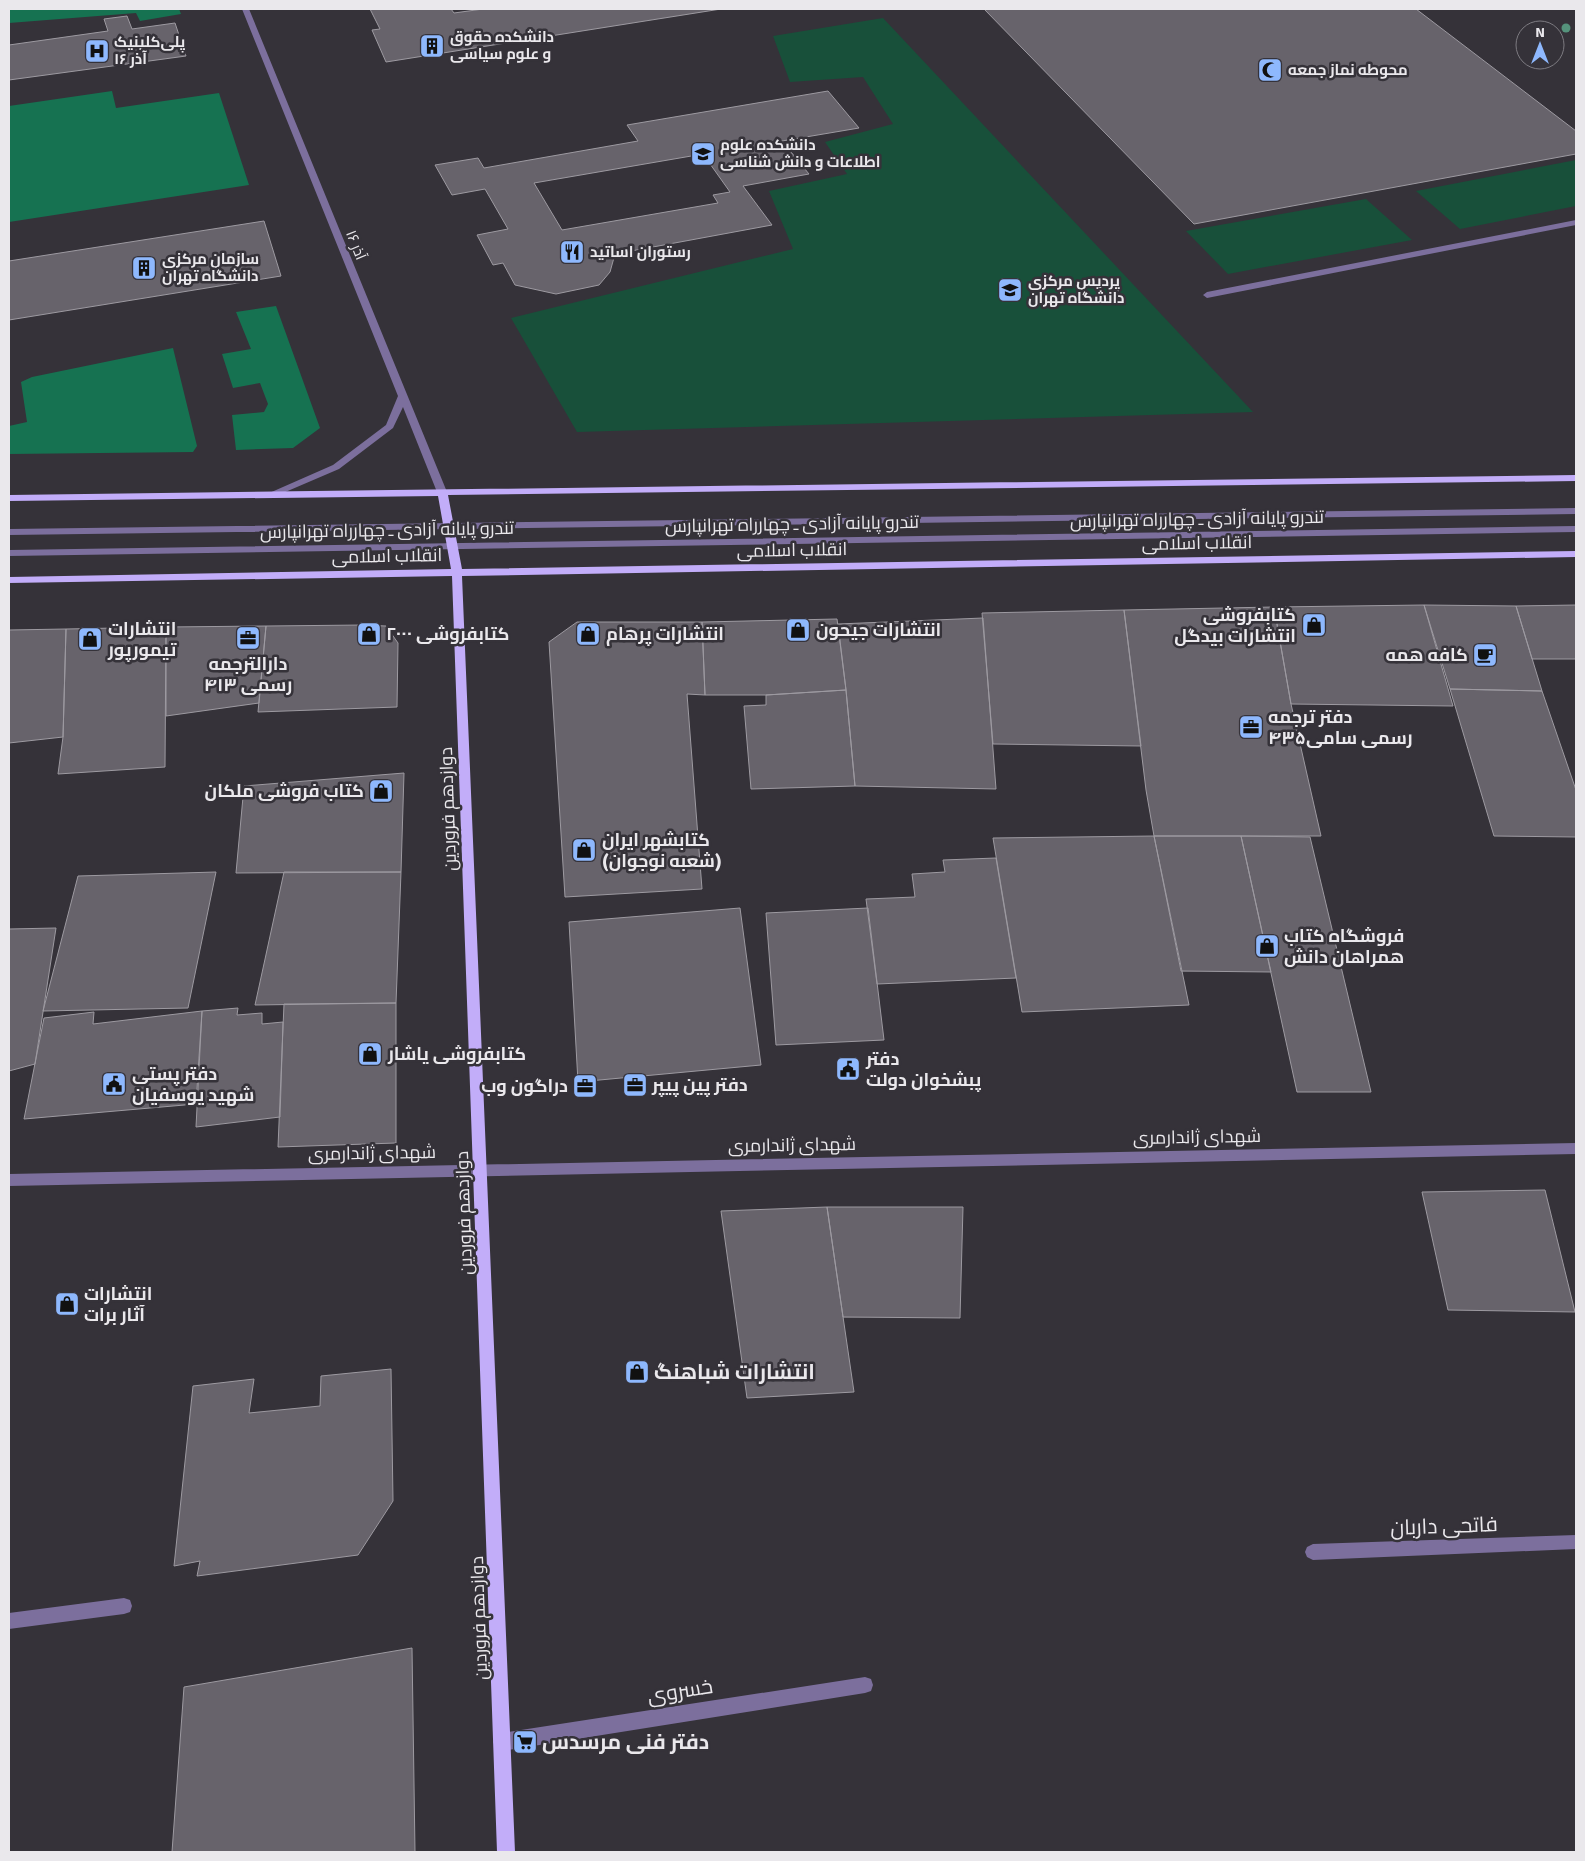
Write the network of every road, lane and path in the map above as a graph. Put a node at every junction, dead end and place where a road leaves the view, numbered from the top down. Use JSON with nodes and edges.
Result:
{"nodes":[{"id":1,"x":245,"y":9,"type":"edge"},
{"id":2,"x":1576,"y":222,"type":"edge"},
{"id":3,"x":1207,"y":295,"type":"dead end"},
{"id":4,"x":403,"y":395,"type":"junction"},
{"id":5,"x":1576,"y":478,"type":"edge"},
{"id":6,"x":442,"y":492,"type":"junction"},
{"id":7,"x":272,"y":494,"type":"junction"},
{"id":8,"x":9,"y":498,"type":"edge"},
{"id":9,"x":1576,"y":511,"type":"edge"},
{"id":10,"x":449,"y":526,"type":"junction"},
{"id":11,"x":1576,"y":529,"type":"edge"},
{"id":12,"x":9,"y":532,"type":"edge"},
{"id":13,"x":452,"y":545,"type":"junction"},
{"id":14,"x":9,"y":553,"type":"edge"},
{"id":15,"x":1576,"y":554,"type":"edge"},
{"id":16,"x":457,"y":573,"type":"junction"},
{"id":17,"x":9,"y":580,"type":"edge"},
{"id":18,"x":1576,"y":1148,"type":"edge"},
{"id":19,"x":481,"y":1170,"type":"junction"},
{"id":20,"x":9,"y":1180,"type":"edge"},
{"id":21,"x":1576,"y":1542,"type":"edge"},
{"id":22,"x":1312,"y":1552,"type":"dead end"},
{"id":23,"x":124,"y":1606,"type":"dead end"},
{"id":24,"x":9,"y":1621,"type":"edge"},
{"id":25,"x":865,"y":1685,"type":"dead end"},
{"id":26,"x":502,"y":1742,"type":"junction"},
{"id":27,"x":506,"y":1852,"type":"edge"}],
"edges":[{"from":1,"to":4,"type":"street","name":"۱۶ آذر"},
{"from":2,"to":3,"type":"street"},
{"from":4,"to":6,"type":"street","name":"۱۶ آذر"},
{"from":4,"to":7,"type":"street"},
{"from":5,"to":6,"type":"main road"},
{"from":6,"to":7,"type":"main road"},
{"from":6,"to":10,"type":"main road","name":"دوازدهم فروردین"},
{"from":7,"to":8,"type":"main road"},
{"from":9,"to":10,"type":"street"},
{"from":10,"to":12,"type":"street"},
{"from":10,"to":13,"type":"main road","name":"دوازدهم فروردین"},
{"from":11,"to":13,"type":"street","name":"تندرو پایانه آزادی ـ چهارراه تهرانپارس"},
{"from":13,"to":14,"type":"street","name":"تندرو پایانه آزادی ـ چهارراه تهرانپارس"},
{"from":13,"to":16,"type":"main road","name":"دوازدهم فروردین"},
{"from":15,"to":16,"type":"main road","name":"انقلاب اسلامی"},
{"from":16,"to":17,"type":"main road","name":"انقلاب اسلامی"},
{"from":16,"to":19,"type":"main road","name":"دوازدهم فروردین"},
{"from":18,"to":19,"type":"street","name":"شهدای ژاندارمری"},
{"from":19,"to":20,"type":"street","name":"شهدای ژاندارمری"},
{"from":19,"to":26,"type":"main road","name":"دوازدهم فروردین"},
{"from":21,"to":22,"type":"street","name":"فاتحی داربان"},
{"from":23,"to":24,"type":"street"},
{"from":25,"to":26,"type":"street","name":"خسروی"},
{"from":26,"to":27,"type":"main road","name":"دوازدهم فروردین"}]}
